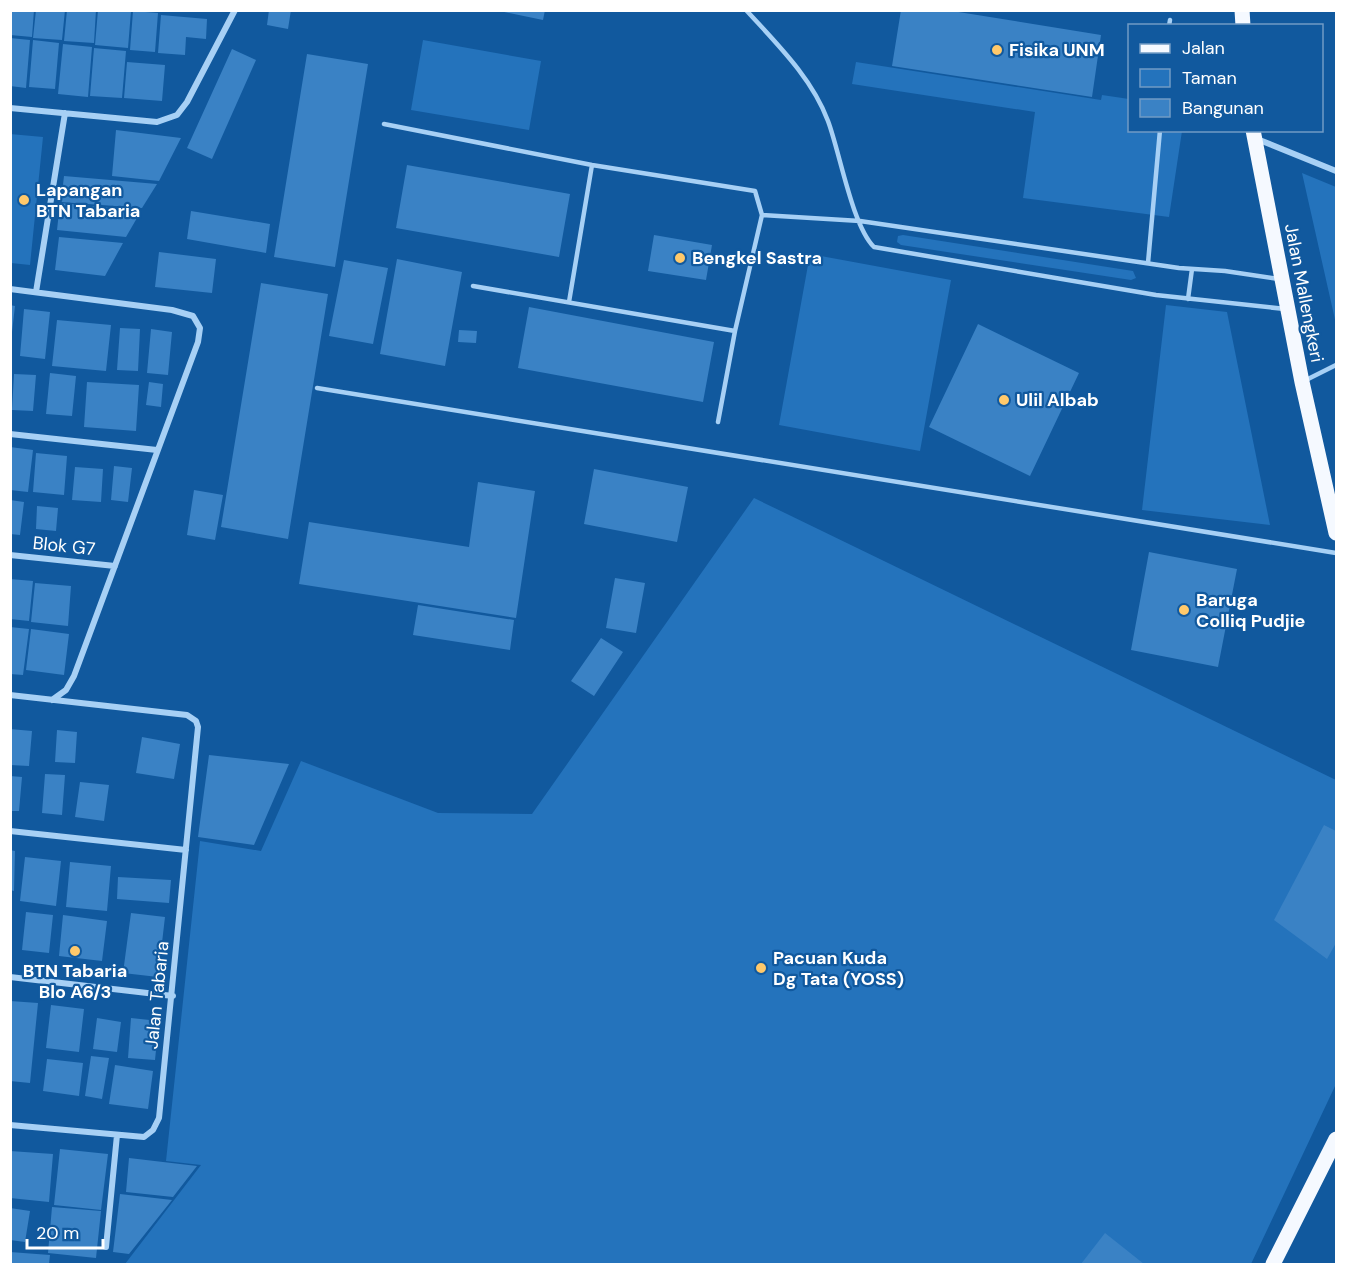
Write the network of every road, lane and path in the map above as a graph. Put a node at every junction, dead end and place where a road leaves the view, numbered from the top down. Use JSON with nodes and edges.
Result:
{"nodes":[{"id":1,"x":235,"y":10,"type":"edge"},
{"id":2,"x":746,"y":10,"type":"edge"},
{"id":3,"x":10,"y":108,"type":"edge"},
{"id":4,"x":65,"y":113,"type":"junction"},
{"id":5,"x":384,"y":124,"type":"dead end"},
{"id":6,"x":1160,"y":132,"type":"edge"},
{"id":7,"x":1254,"y":134,"type":"edge"},
{"id":8,"x":592,"y":165,"type":"junction"},
{"id":9,"x":1336,"y":171,"type":"edge"},
{"id":10,"x":762,"y":215,"type":"junction"},
{"id":11,"x":860,"y":221,"type":"junction"},
{"id":12,"x":1148,"y":264,"type":"junction"},
{"id":13,"x":1191,"y":269,"type":"junction"},
{"id":14,"x":1282,"y":280,"type":"junction"},
{"id":15,"x":473,"y":286,"type":"dead end"},
{"id":16,"x":10,"y":289,"type":"edge"},
{"id":17,"x":36,"y":292,"type":"junction"},
{"id":18,"x":1188,"y":299,"type":"junction"},
{"id":19,"x":569,"y":302,"type":"junction"},
{"id":20,"x":1288,"y":310,"type":"junction"},
{"id":21,"x":735,"y":331,"type":"junction"},
{"id":22,"x":1336,"y":365,"type":"edge"},
{"id":23,"x":1302,"y":382,"type":"junction"},
{"id":24,"x":317,"y":388,"type":"dead end"},
{"id":25,"x":718,"y":422,"type":"dead end"},
{"id":26,"x":10,"y":434,"type":"edge"},
{"id":27,"x":157,"y":450,"type":"junction"},
{"id":28,"x":1336,"y":533,"type":"edge"},
{"id":29,"x":1336,"y":553,"type":"edge"},
{"id":30,"x":10,"y":555,"type":"edge"},
{"id":31,"x":114,"y":566,"type":"junction"},
{"id":32,"x":10,"y":695,"type":"edge"},
{"id":33,"x":51,"y":700,"type":"junction"},
{"id":34,"x":10,"y":831,"type":"edge"},
{"id":35,"x":186,"y":850,"type":"junction"},
{"id":36,"x":10,"y":977,"type":"edge"},
{"id":37,"x":173,"y":996,"type":"junction"},
{"id":38,"x":10,"y":1125,"type":"edge"},
{"id":39,"x":117,"y":1135,"type":"junction"},
{"id":40,"x":1336,"y":1139,"type":"edge"},
{"id":41,"x":106,"y":1247,"type":"dead end"},
{"id":42,"x":1273,"y":1264,"type":"edge"}],
"edges":[{"from":1,"to":4,"type":"street"},
{"from":2,"to":11,"type":"lane"},
{"from":3,"to":4,"type":"street"},
{"from":4,"to":17,"type":"street"},
{"from":5,"to":8,"type":"lane"},
{"from":6,"to":12,"type":"lane"},
{"from":7,"to":9,"type":"street"},
{"from":7,"to":14,"type":"main road","name":"Jalan Mallengkeri"},
{"from":8,"to":10,"type":"lane"},
{"from":8,"to":19,"type":"lane"},
{"from":10,"to":11,"type":"lane"},
{"from":10,"to":21,"type":"lane"},
{"from":11,"to":12,"type":"lane"},
{"from":11,"to":18,"type":"lane"},
{"from":12,"to":13,"type":"lane"},
{"from":13,"to":14,"type":"lane"},
{"from":13,"to":18,"type":"lane"},
{"from":14,"to":20,"type":"main road","name":"Jalan Mallengkeri"},
{"from":15,"to":19,"type":"lane"},
{"from":16,"to":17,"type":"street"},
{"from":17,"to":27,"type":"street"},
{"from":18,"to":20,"type":"lane"},
{"from":19,"to":21,"type":"lane"},
{"from":20,"to":23,"type":"main road","name":"Jalan Mallengkeri"},
{"from":21,"to":25,"type":"lane"},
{"from":22,"to":23,"type":"lane"},
{"from":23,"to":28,"type":"main road","name":"Jalan Mallengkeri"},
{"from":24,"to":29,"type":"lane"},
{"from":26,"to":27,"type":"street"},
{"from":27,"to":31,"type":"street"},
{"from":30,"to":31,"type":"street","name":"Blok G7"},
{"from":31,"to":33,"type":"street"},
{"from":32,"to":33,"type":"street"},
{"from":33,"to":35,"type":"street","name":"Jalan Tabaria"},
{"from":34,"to":35,"type":"street"},
{"from":35,"to":37,"type":"street","name":"Jalan Tabaria"},
{"from":36,"to":37,"type":"street"},
{"from":37,"to":39,"type":"street","name":"Jalan Tabaria"},
{"from":38,"to":39,"type":"street"},
{"from":39,"to":41,"type":"street"},
{"from":40,"to":42,"type":"main road"}]}
